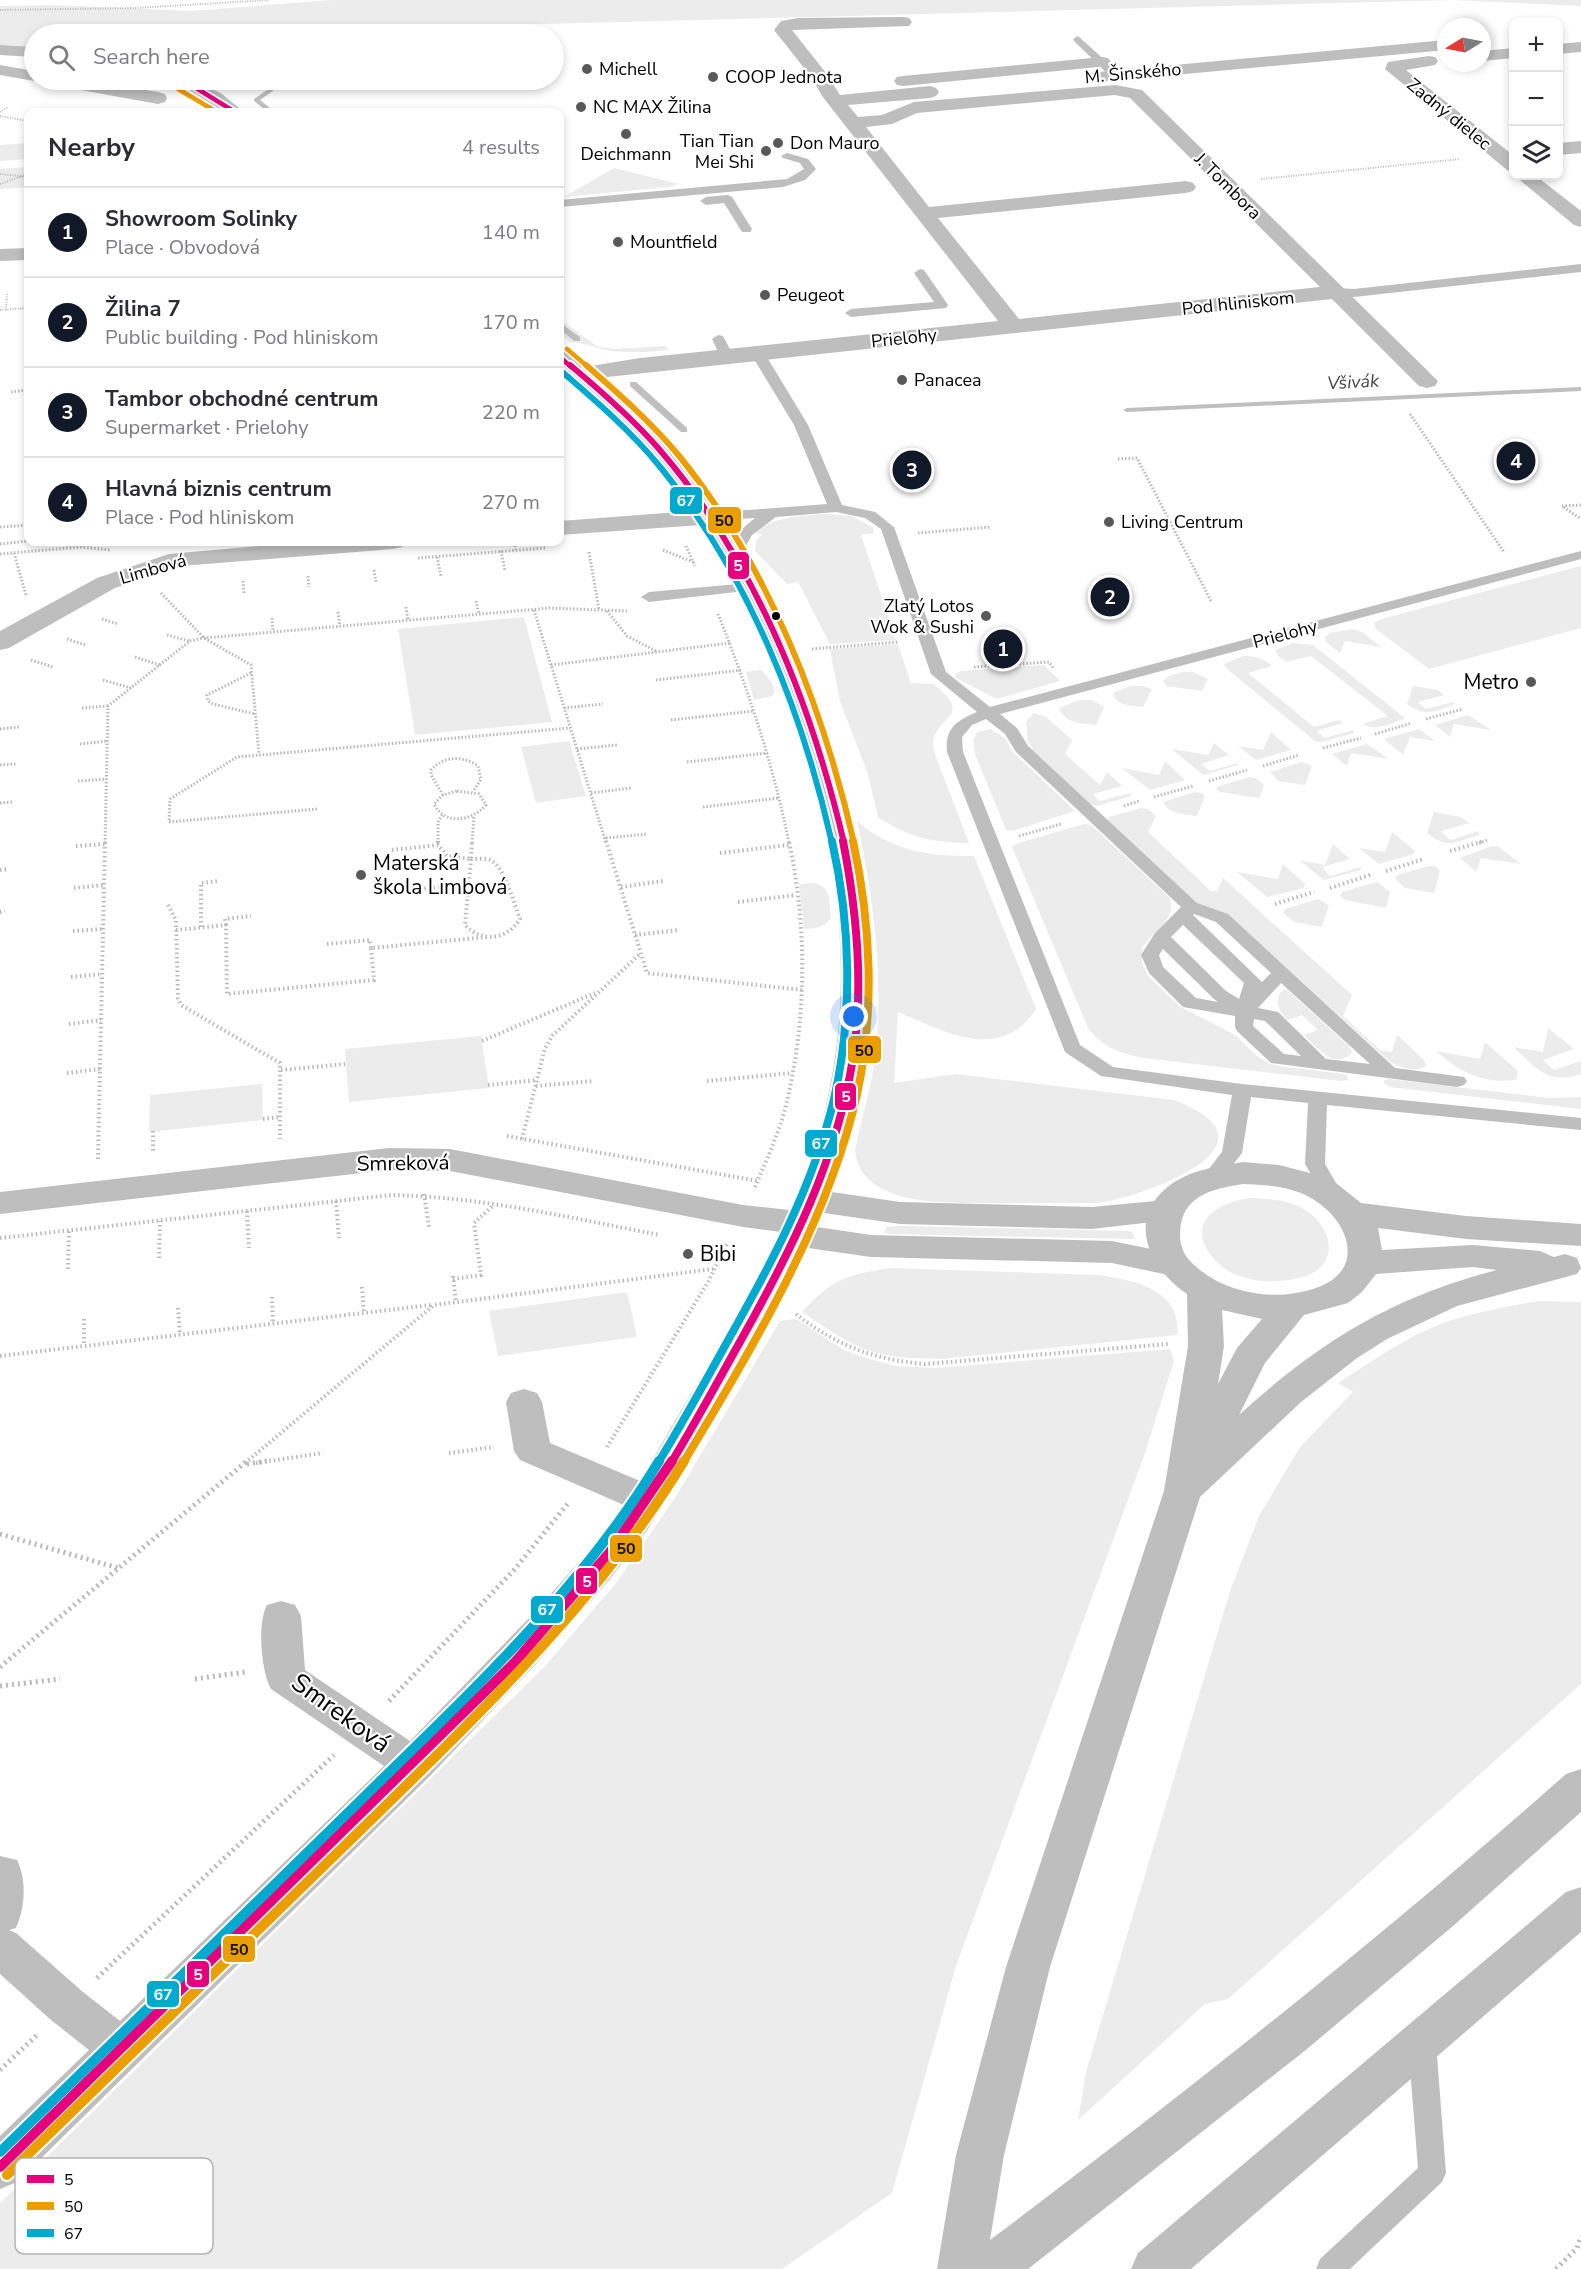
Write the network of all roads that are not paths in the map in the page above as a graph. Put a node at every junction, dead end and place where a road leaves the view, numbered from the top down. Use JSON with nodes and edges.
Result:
{"nodes":[{"id":1,"x":903,"y":22,"type":"dead end"},
{"id":2,"x":1581,"y":33,"type":"edge"},
{"id":3,"x":1563,"y":35,"type":"edge"},
{"id":4,"x":1078,"y":39,"type":"dead end"},
{"id":5,"x":1509,"y":39,"type":"edge"},
{"id":6,"x":1491,"y":41,"type":"edge"},
{"id":7,"x":1437,"y":46,"type":"edge"},
{"id":8,"x":1581,"y":47,"type":"edge"},
{"id":9,"x":1563,"y":49,"type":"edge"},
{"id":10,"x":0,"y":50,"type":"edge"},
{"id":11,"x":24,"y":51,"type":"edge"},
{"id":12,"x":1509,"y":53,"type":"edge"},
{"id":13,"x":1491,"y":55,"type":"edge"},
{"id":14,"x":1437,"y":60,"type":"edge"},
{"id":15,"x":0,"y":70,"type":"edge"},
{"id":16,"x":24,"y":74,"type":"edge"},
{"id":17,"x":1111,"y":76,"type":"junction"},
{"id":18,"x":111,"y":90,"type":"edge"},
{"id":19,"x":201,"y":90,"type":"edge"},
{"id":20,"x":831,"y":95,"type":"junction"},
{"id":21,"x":158,"y":98,"type":"dead end"},
{"id":22,"x":230,"y":108,"type":"edge"},
{"id":23,"x":853,"y":123,"type":"junction"},
{"id":24,"x":1581,"y":147,"type":"edge"},
{"id":25,"x":1563,"y":149,"type":"edge"},
{"id":26,"x":787,"y":156,"type":"dead end"},
{"id":27,"x":1507,"y":161,"type":"edge"},
{"id":28,"x":1530,"y":180,"type":"edge"},
{"id":29,"x":1186,"y":187,"type":"dead end"},
{"id":30,"x":564,"y":204,"type":"edge"},
{"id":31,"x":925,"y":213,"type":"junction"},
{"id":32,"x":564,"y":214,"type":"edge"},
{"id":33,"x":1581,"y":221,"type":"edge"},
{"id":34,"x":746,"y":229,"type":"dead end"},
{"id":35,"x":24,"y":254,"type":"edge"},
{"id":36,"x":0,"y":255,"type":"edge"},
{"id":37,"x":1581,"y":268,"type":"edge"},
{"id":38,"x":920,"y":273,"type":"dead end"},
{"id":39,"x":1336,"y":292,"type":"junction"},
{"id":40,"x":851,"y":313,"type":"dead end"},
{"id":41,"x":1014,"y":327,"type":"junction"},
{"id":42,"x":758,"y":354,"type":"junction"},
{"id":43,"x":564,"y":360,"type":"edge"},
{"id":44,"x":580,"y":374,"type":"junction"},
{"id":45,"x":1427,"y":381,"type":"dead end"},
{"id":46,"x":836,"y":508,"type":"junction"},
{"id":47,"x":776,"y":512,"type":"junction"},
{"id":48,"x":709,"y":517,"type":"junction"},
{"id":49,"x":576,"y":533,"type":"edge"},
{"id":50,"x":342,"y":546,"type":"edge"},
{"id":51,"x":1581,"y":555,"type":"edge"},
{"id":52,"x":733,"y":557,"type":"junction"},
{"id":53,"x":749,"y":587,"type":"junction"},
{"id":54,"x":649,"y":597,"type":"dead end"},
{"id":55,"x":0,"y":642,"type":"edge"},
{"id":56,"x":989,"y":712,"type":"junction"},
{"id":57,"x":1187,"y":911,"type":"junction"},
{"id":58,"x":1161,"y":937,"type":"junction"},
{"id":59,"x":1281,"y":973,"type":"junction"},
{"id":60,"x":1245,"y":1011,"type":"junction"},
{"id":61,"x":1320,"y":1064,"type":"junction"},
{"id":62,"x":1368,"y":1070,"type":"junction"},
{"id":63,"x":1389,"y":1072,"type":"junction"},
{"id":64,"x":1457,"y":1081,"type":"dead end"},
{"id":65,"x":1242,"y":1090,"type":"junction"},
{"id":66,"x":1318,"y":1098,"type":"junction"},
{"id":67,"x":1364,"y":1102,"type":"junction"},
{"id":68,"x":1581,"y":1124,"type":"edge"},
{"id":69,"x":1212,"y":1178,"type":"junction"},
{"id":70,"x":0,"y":1203,"type":"edge"},
{"id":71,"x":1343,"y":1205,"type":"junction"},
{"id":72,"x":1166,"y":1211,"type":"junction"},
{"id":73,"x":804,"y":1220,"type":"junction"},
{"id":74,"x":1581,"y":1235,"type":"edge"},
{"id":75,"x":1365,"y":1263,"type":"junction"},
{"id":76,"x":1173,"y":1264,"type":"junction"},
{"id":77,"x":1573,"y":1266,"type":"edge"},
{"id":78,"x":1204,"y":1290,"type":"junction"},
{"id":79,"x":1291,"y":1307,"type":"junction"},
{"id":80,"x":524,"y":1402,"type":"dead end"},
{"id":81,"x":1183,"y":1491,"type":"junction"},
{"id":82,"x":647,"y":1499,"type":"junction"},
{"id":83,"x":281,"y":1616,"type":"dead end"},
{"id":84,"x":414,"y":1766,"type":"junction"},
{"id":85,"x":1581,"y":1786,"type":"edge"},
{"id":86,"x":2,"y":1873,"type":"dead end"},
{"id":87,"x":1581,"y":1905,"type":"edge"},
{"id":88,"x":0,"y":1916,"type":"edge"},
{"id":89,"x":0,"y":1946,"type":"edge"},
{"id":90,"x":1422,"y":2043,"type":"junction"},
{"id":91,"x":122,"y":2049,"type":"junction"},
{"id":92,"x":0,"y":2167,"type":"edge"},
{"id":93,"x":1167,"y":2260,"type":"edge"},
{"id":94,"x":961,"y":2269,"type":"edge"},
{"id":95,"x":990,"y":2269,"type":"edge"},
{"id":96,"x":1330,"y":2269,"type":"edge"}],
"edges":[{"from":1,"to":20,"type":"street"},
{"from":2,"to":3,"type":"street"},
{"from":4,"to":17,"type":"lane"},
{"from":5,"to":6,"type":"street"},
{"from":7,"to":17,"type":"street","name":"M. Šinského"},
{"from":8,"to":9,"type":"street"},
{"from":10,"to":11,"type":"street"},
{"from":12,"to":13,"type":"street"},
{"from":14,"to":27,"type":"street","name":"Zadný dielec"},
{"from":15,"to":16,"type":"street"},
{"from":17,"to":20,"type":"street","name":"M. Šinského"},
{"from":17,"to":23,"type":"street","name":"M. Šinského"},
{"from":17,"to":39,"type":"street","name":"J. Tombora"},
{"from":18,"to":21,"type":"street"},
{"from":19,"to":22,"type":"street"},
{"from":20,"to":23,"type":"street"},
{"from":23,"to":31,"type":"street"},
{"from":24,"to":25,"type":"street"},
{"from":26,"to":30,"type":"lane"},
{"from":28,"to":33,"type":"street"},
{"from":29,"to":31,"type":"street"},
{"from":31,"to":41,"type":"street"},
{"from":32,"to":34,"type":"lane"},
{"from":35,"to":36,"type":"street"},
{"from":37,"to":39,"type":"lane"},
{"from":38,"to":40,"type":"lane"},
{"from":39,"to":41,"type":"street","name":"Pod hliniskom"},
{"from":39,"to":45,"type":"street"},
{"from":41,"to":42,"type":"street","name":"Prielohy"},
{"from":42,"to":44,"type":"street","name":"Prielohy"},
{"from":42,"to":46,"type":"lane"},
{"from":43,"to":44,"type":"street"},
{"from":44,"to":48,"type":"street"},
{"from":46,"to":47,"type":"lane"},
{"from":46,"to":56,"type":"lane"},
{"from":47,"to":48,"type":"lane"},
{"from":47,"to":52,"type":"lane"},
{"from":48,"to":49,"type":"street"},
{"from":48,"to":52,"type":"street"},
{"from":50,"to":55,"type":"street","name":"Limbová"},
{"from":51,"to":56,"type":"lane","name":"Prielohy"},
{"from":52,"to":53,"type":"street"},
{"from":53,"to":54,"type":"lane"},
{"from":53,"to":73,"type":"street"},
{"from":56,"to":57,"type":"lane"},
{"from":56,"to":65,"type":"lane","name":"Prielohy"},
{"from":57,"to":58,"type":"lane"},
{"from":57,"to":59,"type":"lane"},
{"from":57,"to":60,"type":"lane"},
{"from":58,"to":60,"type":"lane"},
{"from":58,"to":60,"type":"lane"},
{"from":59,"to":60,"type":"lane"},
{"from":59,"to":63,"type":"lane"},
{"from":60,"to":61,"type":"lane"},
{"from":60,"to":61,"type":"lane"},
{"from":61,"to":62,"type":"lane"},
{"from":62,"to":63,"type":"lane"},
{"from":62,"to":67,"type":"lane"},
{"from":63,"to":64,"type":"lane"},
{"from":65,"to":66,"type":"lane","name":"Prielohy"},
{"from":65,"to":69,"type":"lane"},
{"from":66,"to":67,"type":"lane","name":"Prielohy"},
{"from":66,"to":71,"type":"lane"},
{"from":67,"to":68,"type":"lane","name":"Prielohy"},
{"from":69,"to":71,"type":"street"},
{"from":69,"to":72,"type":"street"},
{"from":70,"to":73,"type":"street","name":"Smreková"},
{"from":71,"to":74,"type":"street"},
{"from":71,"to":75,"type":"street"},
{"from":72,"to":73,"type":"street"},
{"from":72,"to":76,"type":"street"},
{"from":73,"to":76,"type":"street"},
{"from":73,"to":82,"type":"street"},
{"from":75,"to":77,"type":"street"},
{"from":75,"to":79,"type":"street"},
{"from":76,"to":78,"type":"street"},
{"from":77,"to":81,"type":"street"},
{"from":78,"to":79,"type":"street"},
{"from":78,"to":81,"type":"street"},
{"from":79,"to":81,"type":"street"},
{"from":80,"to":82,"type":"street"},
{"from":81,"to":94,"type":"street"},
{"from":82,"to":84,"type":"street"},
{"from":83,"to":84,"type":"street","name":"Smreková"},
{"from":84,"to":91,"type":"street"},
{"from":85,"to":95,"type":"street"},
{"from":86,"to":88,"type":"street"},
{"from":87,"to":90,"type":"street"},
{"from":89,"to":91,"type":"street"},
{"from":90,"to":93,"type":"street"},
{"from":90,"to":96,"type":"lane"},
{"from":91,"to":92,"type":"street"}]}
